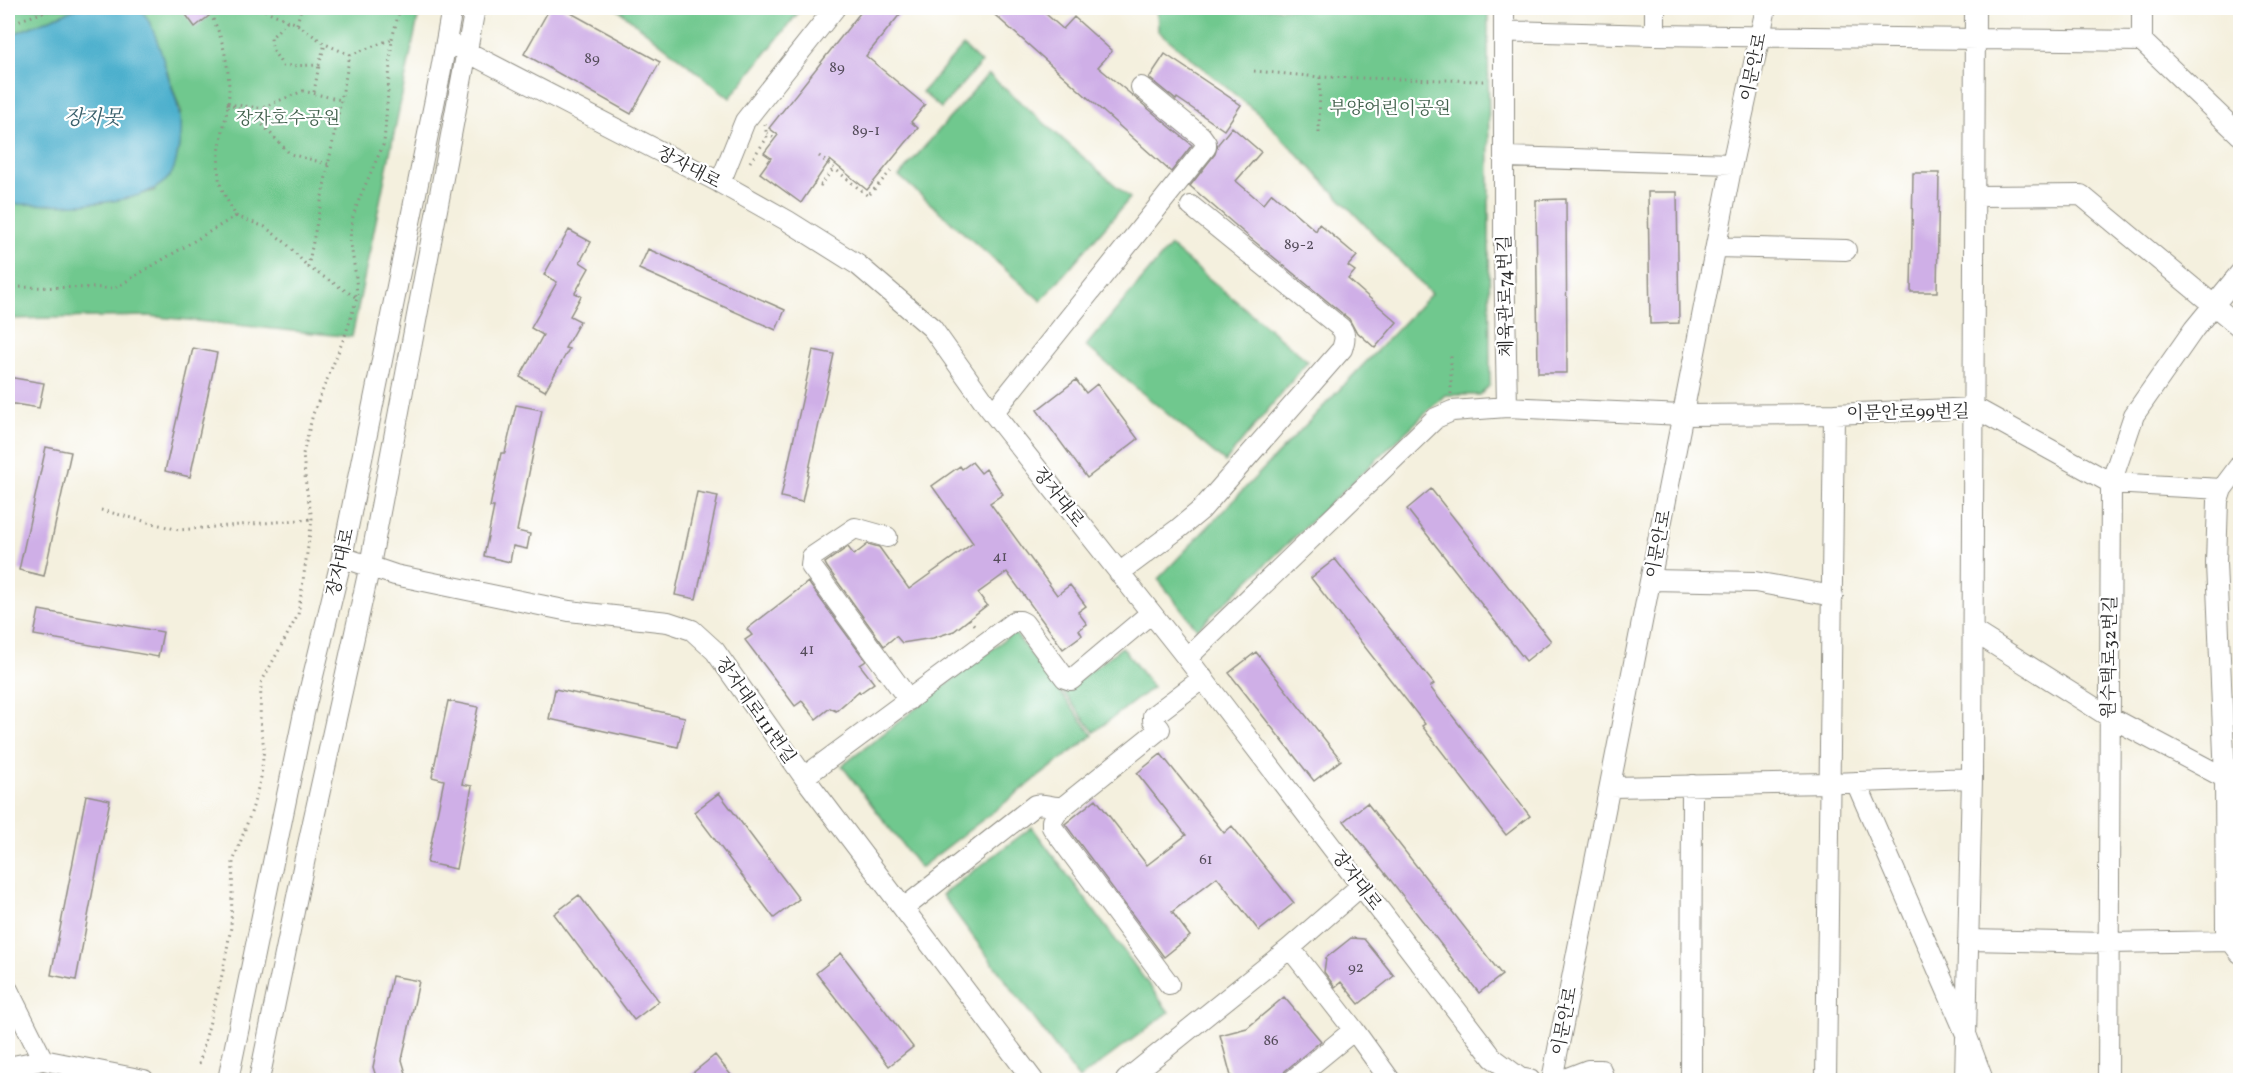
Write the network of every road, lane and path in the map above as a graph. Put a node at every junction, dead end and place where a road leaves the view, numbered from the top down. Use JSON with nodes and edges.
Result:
{"nodes":[{"id":1,"x":57,"y":8,"type":"edge"},
{"id":2,"x":206,"y":8,"type":"edge"},
{"id":3,"x":241,"y":8,"type":"edge"},
{"id":4,"x":259,"y":8,"type":"edge"},
{"id":5,"x":301,"y":8,"type":"edge"},
{"id":6,"x":400,"y":8,"type":"edge"},
{"id":7,"x":452,"y":8,"type":"edge"},
{"id":8,"x":475,"y":8,"type":"edge"},
{"id":9,"x":835,"y":8,"type":"edge"},
{"id":10,"x":1504,"y":8,"type":"edge"},
{"id":11,"x":1655,"y":8,"type":"edge"},
{"id":12,"x":1766,"y":8,"type":"edge"},
{"id":13,"x":1975,"y":8,"type":"edge"},
{"id":14,"x":2142,"y":8,"type":"edge"},
{"id":15,"x":210,"y":14,"type":"junction"},
{"id":16,"x":287,"y":21,"type":"junction"},
{"id":17,"x":8,"y":24,"type":"edge"},
{"id":18,"x":297,"y":24,"type":"junction"},
{"id":19,"x":1504,"y":31,"type":"junction"},
{"id":20,"x":1655,"y":35,"type":"junction"},
{"id":21,"x":1760,"y":37,"type":"junction"},
{"id":22,"x":392,"y":39,"type":"junction"},
{"id":23,"x":1975,"y":40,"type":"junction"},
{"id":24,"x":446,"y":41,"type":"junction"},
{"id":25,"x":2142,"y":41,"type":"junction"},
{"id":26,"x":325,"y":44,"type":"junction"},
{"id":27,"x":466,"y":52,"type":"junction"},
{"id":28,"x":350,"y":55,"type":"junction"},
{"id":29,"x":319,"y":65,"type":"junction"},
{"id":30,"x":1254,"y":70,"type":"dead end"},
{"id":31,"x":1320,"y":77,"type":"junction"},
{"id":32,"x":1504,"y":81,"type":"junction"},
{"id":33,"x":1141,"y":87,"type":"dead end"},
{"id":34,"x":314,"y":93,"type":"junction"},
{"id":35,"x":341,"y":100,"type":"junction"},
{"id":36,"x":228,"y":104,"type":"junction"},
{"id":37,"x":1319,"y":134,"type":"dead end"},
{"id":38,"x":2241,"y":135,"type":"edge"},
{"id":39,"x":819,"y":156,"type":"dead end"},
{"id":40,"x":1505,"y":158,"type":"junction"},
{"id":41,"x":328,"y":164,"type":"junction"},
{"id":42,"x":1732,"y":164,"type":"junction"},
{"id":43,"x":834,"y":168,"type":"junction"},
{"id":44,"x":891,"y":171,"type":"dead end"},
{"id":45,"x":720,"y":183,"type":"junction"},
{"id":46,"x":814,"y":183,"type":"dead end"},
{"id":47,"x":1975,"y":196,"type":"junction"},
{"id":48,"x":1191,"y":206,"type":"dead end"},
{"id":49,"x":236,"y":216,"type":"junction"},
{"id":50,"x":1716,"y":247,"type":"junction"},
{"id":51,"x":1846,"y":250,"type":"dead end"},
{"id":52,"x":308,"y":267,"type":"junction"},
{"id":53,"x":2241,"y":273,"type":"edge"},
{"id":54,"x":8,"y":287,"type":"edge"},
{"id":55,"x":357,"y":298,"type":"junction"},
{"id":56,"x":2214,"y":304,"type":"junction"},
{"id":57,"x":2241,"y":327,"type":"edge"},
{"id":58,"x":1451,"y":354,"type":"dead end"},
{"id":59,"x":1450,"y":395,"type":"dead end"},
{"id":60,"x":1507,"y":407,"type":"junction"},
{"id":61,"x":1975,"y":408,"type":"junction"},
{"id":62,"x":993,"y":413,"type":"junction"},
{"id":63,"x":1834,"y":414,"type":"junction"},
{"id":64,"x":1683,"y":415,"type":"junction"},
{"id":65,"x":2241,"y":465,"type":"edge"},
{"id":66,"x":2111,"y":483,"type":"junction"},
{"id":67,"x":2222,"y":489,"type":"junction"},
{"id":68,"x":101,"y":510,"type":"dead end"},
{"id":69,"x":312,"y":519,"type":"junction"},
{"id":70,"x":887,"y":537,"type":"dead end"},
{"id":71,"x":342,"y":557,"type":"junction"},
{"id":72,"x":370,"y":565,"type":"junction"},
{"id":73,"x":1119,"y":573,"type":"junction"},
{"id":74,"x":1651,"y":580,"type":"junction"},
{"id":75,"x":1833,"y":596,"type":"junction"},
{"id":76,"x":1151,"y":613,"type":"junction"},
{"id":77,"x":1973,"y":631,"type":"junction"},
{"id":78,"x":1187,"y":658,"type":"junction"},
{"id":79,"x":1203,"y":678,"type":"junction"},
{"id":80,"x":909,"y":700,"type":"junction"},
{"id":81,"x":2108,"y":716,"type":"junction"},
{"id":82,"x":804,"y":777,"type":"junction"},
{"id":83,"x":1972,"y":778,"type":"junction"},
{"id":84,"x":2233,"y":778,"type":"edge"},
{"id":85,"x":1856,"y":782,"type":"junction"},
{"id":86,"x":1832,"y":783,"type":"junction"},
{"id":87,"x":1692,"y":785,"type":"junction"},
{"id":88,"x":1611,"y":787,"type":"junction"},
{"id":89,"x":1060,"y":808,"type":"junction"},
{"id":90,"x":1362,"y":885,"type":"junction"},
{"id":91,"x":904,"y":908,"type":"junction"},
{"id":92,"x":1968,"y":940,"type":"junction"},
{"id":93,"x":2108,"y":943,"type":"junction"},
{"id":94,"x":2236,"y":947,"type":"edge"},
{"id":95,"x":1290,"y":948,"type":"junction"},
{"id":96,"x":1169,"y":984,"type":"dead end"},
{"id":97,"x":8,"y":990,"type":"edge"},
{"id":98,"x":1354,"y":1030,"type":"junction"},
{"id":99,"x":1966,"y":1034,"type":"junction"},
{"id":100,"x":43,"y":1060,"type":"junction"},
{"id":101,"x":199,"y":1064,"type":"dead end"},
{"id":102,"x":8,"y":1070,"type":"edge"},
{"id":103,"x":107,"y":1077,"type":"edge"},
{"id":104,"x":144,"y":1080,"type":"edge"},
{"id":105,"x":228,"y":1080,"type":"edge"},
{"id":106,"x":259,"y":1080,"type":"edge"},
{"id":107,"x":1033,"y":1080,"type":"edge"},
{"id":108,"x":1126,"y":1080,"type":"edge"},
{"id":109,"x":1293,"y":1080,"type":"edge"},
{"id":110,"x":1390,"y":1080,"type":"edge"},
{"id":111,"x":1530,"y":1080,"type":"edge"},
{"id":112,"x":1552,"y":1080,"type":"edge"},
{"id":113,"x":1562,"y":1080,"type":"edge"},
{"id":114,"x":1604,"y":1080,"type":"edge"},
{"id":115,"x":1690,"y":1080,"type":"edge"},
{"id":116,"x":1826,"y":1080,"type":"edge"},
{"id":117,"x":1965,"y":1080,"type":"edge"},
{"id":118,"x":1983,"y":1080,"type":"edge"},
{"id":119,"x":2108,"y":1080,"type":"edge"}],
"edges":[{"from":1,"to":17,"type":"path"},
{"from":2,"to":15,"type":"path"},
{"from":3,"to":15,"type":"path"},
{"from":4,"to":16,"type":"path"},
{"from":5,"to":18,"type":"path"},
{"from":6,"to":22,"type":"path"},
{"from":7,"to":24,"type":"street","name":"장자대로"},
{"from":8,"to":27,"type":"street","name":"장자대로"},
{"from":9,"to":45,"type":"street"},
{"from":10,"to":19,"type":"street","name":"체육관로74번길"},
{"from":11,"to":20,"type":"street"},
{"from":12,"to":21,"type":"street","name":"이문안로"},
{"from":13,"to":23,"type":"street"},
{"from":14,"to":25,"type":"street"},
{"from":15,"to":36,"type":"path"},
{"from":16,"to":18,"type":"path"},
{"from":16,"to":29,"type":"path"},
{"from":18,"to":26,"type":"path"},
{"from":19,"to":20,"type":"street"},
{"from":19,"to":32,"type":"street","name":"체육관로74번길"},
{"from":20,"to":21,"type":"street"},
{"from":21,"to":23,"type":"street"},
{"from":21,"to":42,"type":"street","name":"이문안로"},
{"from":22,"to":28,"type":"path"},
{"from":22,"to":55,"type":"path"},
{"from":23,"to":25,"type":"street"},
{"from":23,"to":47,"type":"street"},
{"from":24,"to":27,"type":"street","name":"장자대로"},
{"from":24,"to":71,"type":"street","name":"장자대로"},
{"from":25,"to":38,"type":"street"},
{"from":26,"to":28,"type":"path"},
{"from":26,"to":29,"type":"path"},
{"from":27,"to":45,"type":"street","name":"장자대로"},
{"from":27,"to":72,"type":"street","name":"장자대로"},
{"from":28,"to":35,"type":"path"},
{"from":29,"to":34,"type":"path"},
{"from":30,"to":31,"type":"path"},
{"from":31,"to":32,"type":"path"},
{"from":31,"to":37,"type":"path"},
{"from":32,"to":40,"type":"street","name":"체육관로74번길"},
{"from":33,"to":62,"type":"street"},
{"from":34,"to":35,"type":"path"},
{"from":34,"to":36,"type":"path"},
{"from":35,"to":41,"type":"path"},
{"from":36,"to":41,"type":"path"},
{"from":36,"to":49,"type":"path"},
{"from":39,"to":43,"type":"path"},
{"from":40,"to":42,"type":"street"},
{"from":40,"to":60,"type":"street","name":"체육관로74번길"},
{"from":41,"to":52,"type":"path"},
{"from":42,"to":50,"type":"street","name":"이문안로"},
{"from":43,"to":44,"type":"path"},
{"from":43,"to":46,"type":"path"},
{"from":45,"to":62,"type":"street","name":"장자대로"},
{"from":47,"to":56,"type":"street"},
{"from":47,"to":61,"type":"street"},
{"from":48,"to":73,"type":"street"},
{"from":49,"to":52,"type":"path"},
{"from":49,"to":54,"type":"path"},
{"from":50,"to":51,"type":"street"},
{"from":50,"to":64,"type":"street","name":"이문안로"},
{"from":52,"to":55,"type":"path"},
{"from":53,"to":56,"type":"street","name":"원수택로32번길"},
{"from":55,"to":69,"type":"path"},
{"from":56,"to":57,"type":"street"},
{"from":56,"to":66,"type":"street","name":"원수택로32번길"},
{"from":58,"to":59,"type":"path"},
{"from":60,"to":64,"type":"street"},
{"from":60,"to":78,"type":"street"},
{"from":61,"to":63,"type":"street","name":"이문안로99번길"},
{"from":61,"to":66,"type":"street","name":"이문안로99번길"},
{"from":61,"to":77,"type":"street"},
{"from":62,"to":73,"type":"street","name":"장자대로"},
{"from":63,"to":64,"type":"street","name":"이문안로99번길"},
{"from":63,"to":75,"type":"street"},
{"from":64,"to":74,"type":"street","name":"이문안로"},
{"from":65,"to":67,"type":"street"},
{"from":66,"to":67,"type":"street","name":"이문안로99번길"},
{"from":66,"to":81,"type":"street","name":"원수택로32번길"},
{"from":67,"to":84,"type":"street"},
{"from":68,"to":69,"type":"path"},
{"from":69,"to":101,"type":"path"},
{"from":70,"to":80,"type":"street"},
{"from":71,"to":72,"type":"street","name":"장자대로111번길"},
{"from":71,"to":105,"type":"street","name":"장자대로"},
{"from":72,"to":82,"type":"street","name":"장자대로111번길"},
{"from":72,"to":106,"type":"street","name":"장자대로"},
{"from":73,"to":76,"type":"street","name":"장자대로"},
{"from":74,"to":75,"type":"street"},
{"from":74,"to":88,"type":"street","name":"이문안로"},
{"from":75,"to":86,"type":"street"},
{"from":76,"to":78,"type":"street","name":"장자대로"},
{"from":76,"to":80,"type":"street"},
{"from":77,"to":81,"type":"street"},
{"from":77,"to":83,"type":"street"},
{"from":78,"to":79,"type":"street","name":"장자대로"},
{"from":79,"to":89,"type":"street"},
{"from":79,"to":90,"type":"street","name":"장자대로"},
{"from":80,"to":82,"type":"street"},
{"from":81,"to":84,"type":"street"},
{"from":81,"to":93,"type":"street","name":"원수택로32번길"},
{"from":82,"to":91,"type":"street","name":"장자대로111번길"},
{"from":83,"to":85,"type":"street"},
{"from":83,"to":92,"type":"street"},
{"from":84,"to":94,"type":"street"},
{"from":85,"to":86,"type":"street"},
{"from":85,"to":99,"type":"street"},
{"from":86,"to":87,"type":"street"},
{"from":86,"to":116,"type":"street"},
{"from":87,"to":88,"type":"street"},
{"from":87,"to":115,"type":"street"},
{"from":88,"to":112,"type":"street","name":"이문안로"},
{"from":89,"to":91,"type":"street"},
{"from":89,"to":96,"type":"street"},
{"from":90,"to":95,"type":"street"},
{"from":90,"to":111,"type":"street","name":"장자대로"},
{"from":91,"to":107,"type":"street","name":"장자대로111번길"},
{"from":92,"to":93,"type":"street"},
{"from":92,"to":99,"type":"street"},
{"from":93,"to":94,"type":"street"},
{"from":93,"to":119,"type":"street","name":"원수택로32번길"},
{"from":95,"to":98,"type":"street"},
{"from":95,"to":108,"type":"street"},
{"from":97,"to":100,"type":"street"},
{"from":98,"to":109,"type":"street"},
{"from":98,"to":110,"type":"street"},
{"from":99,"to":117,"type":"street"},
{"from":99,"to":118,"type":"street"},
{"from":100,"to":102,"type":"street"},
{"from":100,"to":103,"type":"street"},
{"from":103,"to":104,"type":"street"},
{"from":113,"to":114,"type":"street"}]}
